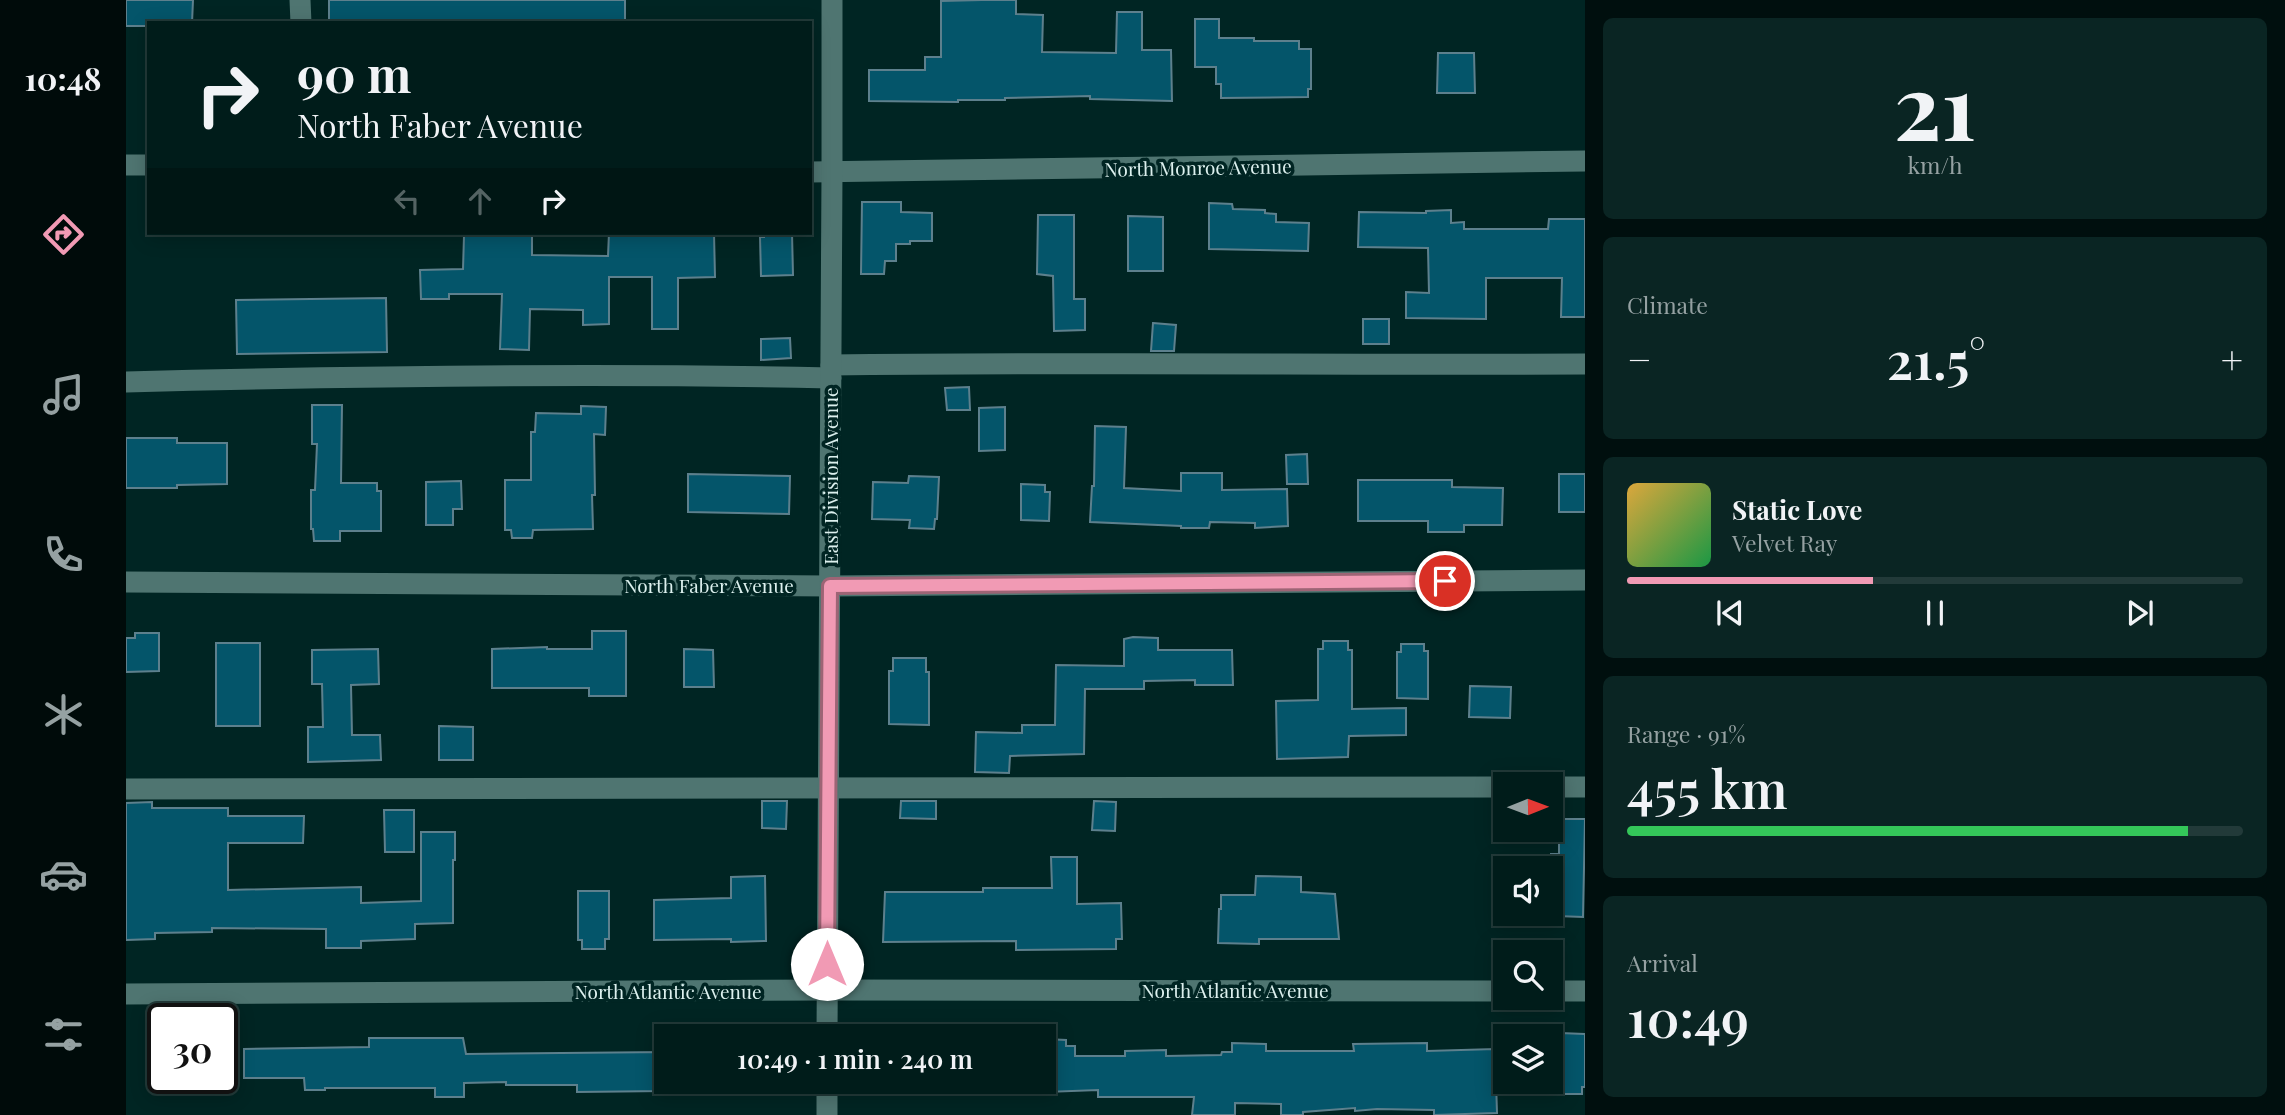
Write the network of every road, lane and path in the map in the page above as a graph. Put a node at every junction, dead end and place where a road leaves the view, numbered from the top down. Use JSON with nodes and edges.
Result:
{"nodes":[{"id":1,"x":300,"y":0,"type":"edge"},
{"id":2,"x":832,"y":0,"type":"edge"},
{"id":3,"x":301,"y":21,"type":"edge"},
{"id":4,"x":1585,"y":161,"type":"edge"},
{"id":5,"x":126,"y":165,"type":"edge"},
{"id":6,"x":147,"y":166,"type":"edge"},
{"id":7,"x":812,"y":172,"type":"edge"},
{"id":8,"x":832,"y":173,"type":"junction"},
{"id":9,"x":1585,"y":364,"type":"edge"},
{"id":10,"x":831,"y":371,"type":"junction"},
{"id":11,"x":126,"y":382,"type":"edge"},
{"id":12,"x":1585,"y":580,"type":"edge"},
{"id":13,"x":126,"y":582,"type":"edge"},
{"id":14,"x":830,"y":586,"type":"junction"},
{"id":15,"x":828,"y":787,"type":"junction"},
{"id":16,"x":1493,"y":787,"type":"edge"},
{"id":17,"x":1563,"y":787,"type":"edge"},
{"id":18,"x":1585,"y":788,"type":"edge"},
{"id":19,"x":126,"y":789,"type":"edge"},
{"id":20,"x":827,"y":989,"type":"junction"},
{"id":21,"x":1493,"y":991,"type":"edge"},
{"id":22,"x":1563,"y":991,"type":"edge"},
{"id":23,"x":1585,"y":991,"type":"edge"},
{"id":24,"x":126,"y":994,"type":"edge"},
{"id":25,"x":827,"y":1024,"type":"edge"},
{"id":26,"x":827,"y":1094,"type":"edge"},
{"id":27,"x":827,"y":1115,"type":"edge"}],
"edges":[{"from":1,"to":3,"type":"street"},
{"from":2,"to":8,"type":"street","name":"East Division Avenue"},
{"from":4,"to":8,"type":"street","name":"North Monroe Avenue"},
{"from":5,"to":6,"type":"street"},
{"from":7,"to":8,"type":"street","name":"North Monroe Avenue"},
{"from":8,"to":10,"type":"street","name":"East Division Avenue"},
{"from":9,"to":10,"type":"street"},
{"from":10,"to":11,"type":"street"},
{"from":10,"to":14,"type":"street","name":"East Division Avenue"},
{"from":12,"to":14,"type":"street","name":"North Faber Avenue"},
{"from":13,"to":14,"type":"street","name":"North Faber Avenue"},
{"from":14,"to":15,"type":"street","name":"East Division Avenue"},
{"from":15,"to":16,"type":"street"},
{"from":15,"to":19,"type":"street"},
{"from":15,"to":20,"type":"street","name":"East Division Avenue"},
{"from":17,"to":18,"type":"street"},
{"from":20,"to":21,"type":"street","name":"North Atlantic Avenue"},
{"from":20,"to":24,"type":"street","name":"North Atlantic Avenue"},
{"from":20,"to":25,"type":"street","name":"East Division Avenue"},
{"from":22,"to":23,"type":"street"},
{"from":26,"to":27,"type":"street"}]}
